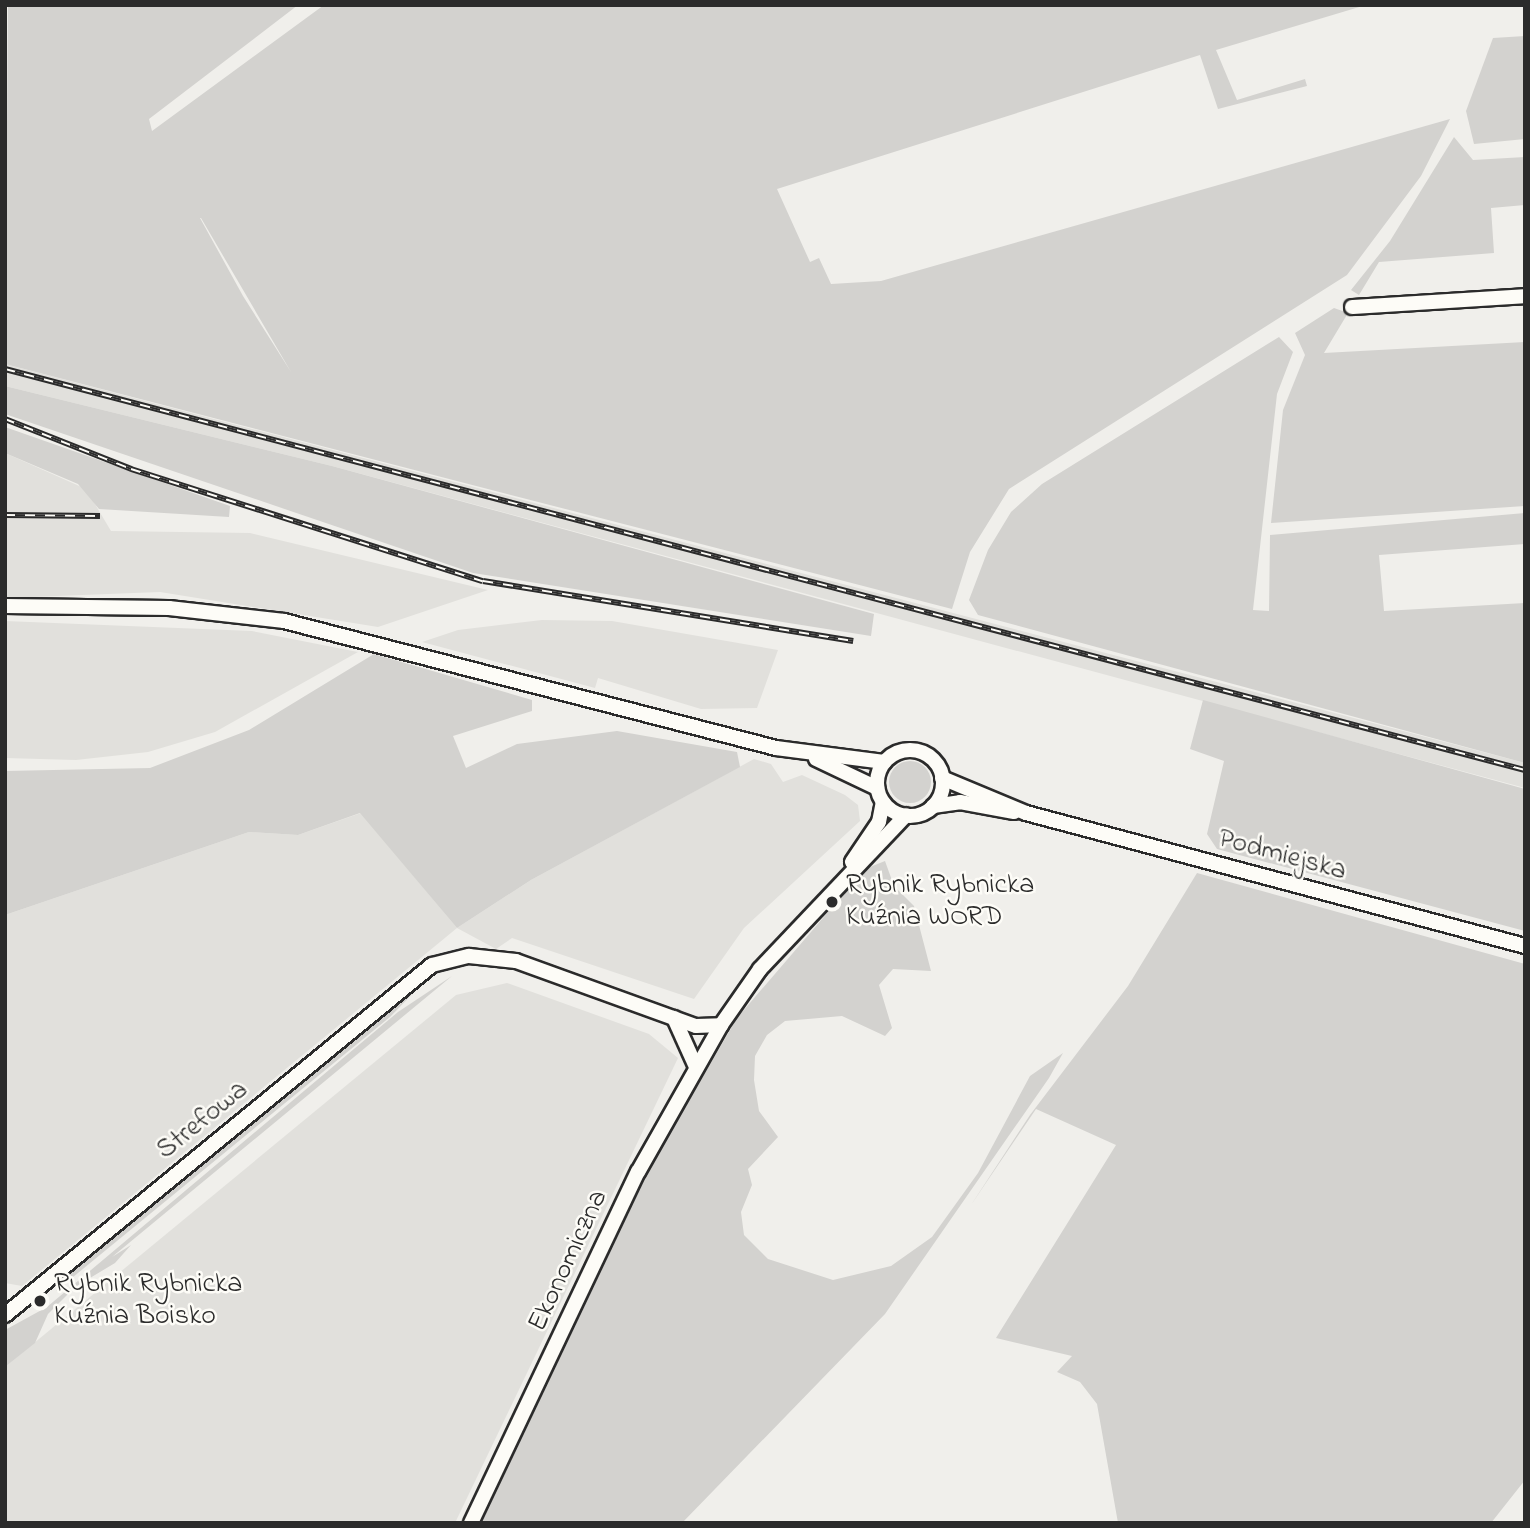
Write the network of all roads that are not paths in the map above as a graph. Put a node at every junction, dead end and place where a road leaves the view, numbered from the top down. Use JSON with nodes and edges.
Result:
{"nodes":[{"id":1,"x":1525,"y":296,"type":"edge"},
{"id":2,"x":1352,"y":307,"type":"dead end"},
{"id":3,"x":5,"y":606,"type":"edge"},
{"id":4,"x":805,"y":754,"type":"junction"},
{"id":5,"x":884,"y":762,"type":"junction"},
{"id":6,"x":942,"y":778,"type":"junction"},
{"id":7,"x":877,"y":788,"type":"junction"},
{"id":8,"x":883,"y":802,"type":"junction"},
{"id":9,"x":933,"y":806,"type":"junction"},
{"id":10,"x":1026,"y":813,"type":"junction"},
{"id":11,"x":906,"y":815,"type":"junction"},
{"id":12,"x":841,"y":879,"type":"junction"},
{"id":13,"x":1525,"y":946,"type":"edge"},
{"id":14,"x":674,"y":1018,"type":"junction"},
{"id":15,"x":721,"y":1025,"type":"junction"},
{"id":16,"x":696,"y":1067,"type":"junction"},
{"id":17,"x":5,"y":1315,"type":"edge"},
{"id":18,"x":471,"y":1523,"type":"edge"}],
"edges":[{"from":1,"to":2,"type":"street"},
{"from":3,"to":4,"type":"street"},
{"from":4,"to":5,"type":"street"},
{"from":4,"to":7,"type":"street"},
{"from":5,"to":6,"type":"street"},
{"from":5,"to":7,"type":"street"},
{"from":6,"to":9,"type":"street"},
{"from":6,"to":10,"type":"street","name":"Podmiejska"},
{"from":7,"to":8,"type":"street"},
{"from":8,"to":11,"type":"street"},
{"from":8,"to":12,"type":"street","name":"Ekonomiczna"},
{"from":9,"to":10,"type":"street","name":"Podmiejska"},
{"from":9,"to":11,"type":"street"},
{"from":10,"to":13,"type":"street","name":"Podmiejska"},
{"from":11,"to":12,"type":"street","name":"Ekonomiczna"},
{"from":12,"to":15,"type":"street","name":"Ekonomiczna"},
{"from":14,"to":15,"type":"street"},
{"from":14,"to":16,"type":"street"},
{"from":14,"to":17,"type":"street","name":"Strefowa"},
{"from":15,"to":16,"type":"street","name":"Ekonomiczna"},
{"from":16,"to":18,"type":"street","name":"Ekonomiczna"}]}
